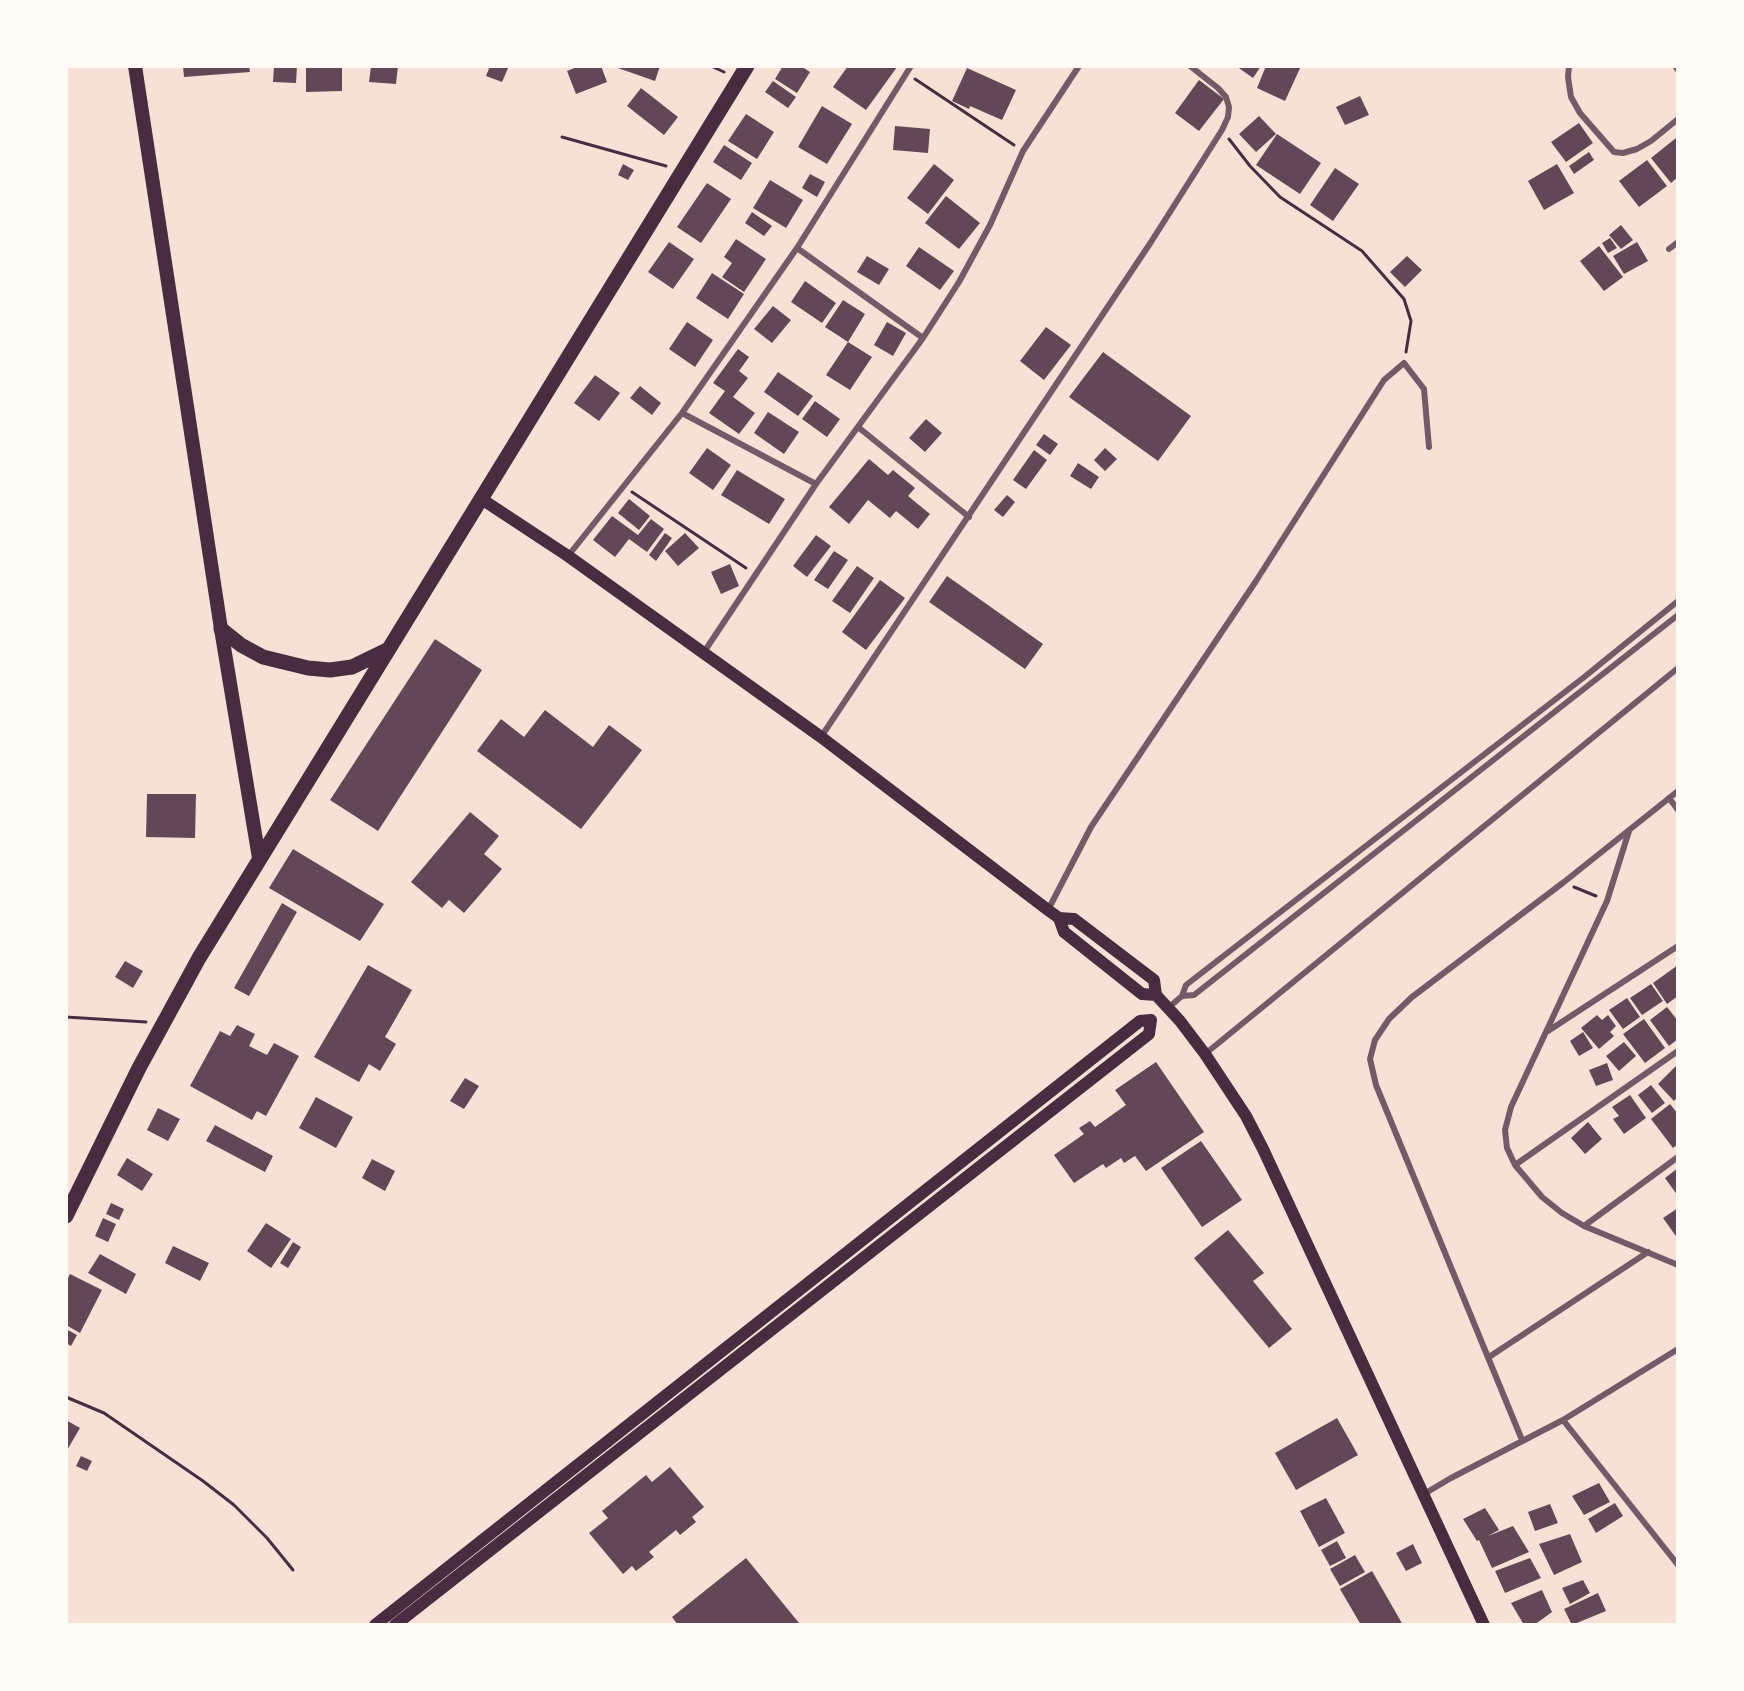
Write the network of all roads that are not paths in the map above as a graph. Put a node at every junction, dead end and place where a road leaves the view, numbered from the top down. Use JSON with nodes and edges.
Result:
{"nodes":[{"id":1,"x":135,"y":66,"type":"edge"},
{"id":2,"x":747,"y":66,"type":"edge"},
{"id":3,"x":911,"y":66,"type":"edge"},
{"id":4,"x":1079,"y":66,"type":"edge"},
{"id":5,"x":1190,"y":66,"type":"edge"},
{"id":6,"x":1569,"y":66,"type":"edge"},
{"id":7,"x":1675,"y":66,"type":"edge"},
{"id":8,"x":1678,"y":70,"type":"edge"},
{"id":9,"x":1678,"y":119,"type":"edge"},
{"id":10,"x":1678,"y":242,"type":"edge"},
{"id":11,"x":797,"y":248,"type":"junction"},
{"id":12,"x":1669,"y":249,"type":"dead end"},
{"id":13,"x":923,"y":338,"type":"junction"},
{"id":14,"x":682,"y":413,"type":"junction"},
{"id":15,"x":858,"y":427,"type":"junction"},
{"id":16,"x":1429,"y":447,"type":"dead end"},
{"id":17,"x":816,"y":484,"type":"junction"},
{"id":18,"x":480,"y":498,"type":"junction"},
{"id":19,"x":969,"y":517,"type":"junction"},
{"id":20,"x":568,"y":556,"type":"junction"},
{"id":21,"x":1678,"y":602,"type":"edge"},
{"id":22,"x":1667,"y":610,"type":"junction"},
{"id":23,"x":1677,"y":618,"type":"edge"},
{"id":24,"x":221,"y":629,"type":"junction"},
{"id":25,"x":388,"y":650,"type":"junction"},
{"id":26,"x":704,"y":652,"type":"junction"},
{"id":27,"x":1678,"y":668,"type":"edge"},
{"id":28,"x":821,"y":737,"type":"junction"},
{"id":29,"x":1678,"y":791,"type":"edge"},
{"id":30,"x":1668,"y":798,"type":"junction"},
{"id":31,"x":1678,"y":810,"type":"edge"},
{"id":32,"x":1629,"y":831,"type":"junction"},
{"id":33,"x":259,"y":858,"type":"junction"},
{"id":34,"x":1048,"y":910,"type":"junction"},
{"id":35,"x":1059,"y":918,"type":"junction"},
{"id":36,"x":1678,"y":946,"type":"edge"},
{"id":37,"x":1156,"y":995,"type":"junction"},
{"id":38,"x":1182,"y":996,"type":"junction"},
{"id":39,"x":1168,"y":1008,"type":"junction"},
{"id":40,"x":1151,"y":1020,"type":"junction"},
{"id":41,"x":1546,"y":1032,"type":"junction"},
{"id":42,"x":1678,"y":1051,"type":"edge"},
{"id":43,"x":1205,"y":1054,"type":"junction"},
{"id":44,"x":1678,"y":1157,"type":"edge"},
{"id":45,"x":1515,"y":1165,"type":"junction"},
{"id":46,"x":66,"y":1216,"type":"edge"},
{"id":47,"x":1584,"y":1226,"type":"junction"},
{"id":48,"x":1648,"y":1252,"type":"junction"},
{"id":49,"x":1678,"y":1256,"type":"edge"},
{"id":50,"x":1670,"y":1261,"type":"junction"},
{"id":51,"x":1678,"y":1265,"type":"edge"},
{"id":52,"x":1678,"y":1349,"type":"edge"},
{"id":53,"x":1489,"y":1357,"type":"junction"},
{"id":54,"x":1563,"y":1420,"type":"junction"},
{"id":55,"x":1522,"y":1440,"type":"junction"},
{"id":56,"x":1424,"y":1494,"type":"junction"},
{"id":57,"x":1678,"y":1565,"type":"edge"},
{"id":58,"x":375,"y":1625,"type":"edge"},
{"id":59,"x":395,"y":1625,"type":"edge"},
{"id":60,"x":1484,"y":1625,"type":"edge"}],
"edges":[{"from":1,"to":24,"type":"main road"},
{"from":2,"to":18,"type":"highway"},
{"from":3,"to":11,"type":"street"},
{"from":4,"to":13,"type":"street"},
{"from":5,"to":19,"type":"street"},
{"from":6,"to":9,"type":"street"},
{"from":7,"to":8,"type":"street"},
{"from":10,"to":12,"type":"street"},
{"from":11,"to":13,"type":"street"},
{"from":11,"to":14,"type":"street"},
{"from":13,"to":15,"type":"street"},
{"from":14,"to":17,"type":"street"},
{"from":14,"to":20,"type":"street"},
{"from":15,"to":17,"type":"street"},
{"from":15,"to":19,"type":"street"},
{"from":16,"to":34,"type":"street"},
{"from":17,"to":26,"type":"street"},
{"from":18,"to":20,"type":"main road"},
{"from":18,"to":25,"type":"highway"},
{"from":19,"to":28,"type":"street"},
{"from":20,"to":26,"type":"main road"},
{"from":21,"to":22,"type":"street"},
{"from":22,"to":23,"type":"street"},
{"from":22,"to":38,"type":"street"},
{"from":23,"to":38,"type":"street"},
{"from":24,"to":25,"type":"highway"},
{"from":24,"to":33,"type":"main road"},
{"from":25,"to":33,"type":"highway"},
{"from":26,"to":28,"type":"main road"},
{"from":27,"to":43,"type":"street"},
{"from":28,"to":34,"type":"main road"},
{"from":29,"to":30,"type":"street"},
{"from":30,"to":31,"type":"street"},
{"from":30,"to":32,"type":"street"},
{"from":32,"to":41,"type":"street"},
{"from":32,"to":53,"type":"street"},
{"from":33,"to":46,"type":"highway"},
{"from":34,"to":35,"type":"main road"},
{"from":35,"to":37,"type":"main road"},
{"from":35,"to":37,"type":"main road"},
{"from":36,"to":41,"type":"street"},
{"from":37,"to":39,"type":"main road"},
{"from":38,"to":39,"type":"street"},
{"from":39,"to":40,"type":"main road"},
{"from":39,"to":43,"type":"main road"},
{"from":40,"to":58,"type":"main road"},
{"from":40,"to":59,"type":"main road"},
{"from":41,"to":45,"type":"street"},
{"from":42,"to":45,"type":"street"},
{"from":43,"to":56,"type":"main road"},
{"from":44,"to":47,"type":"street"},
{"from":45,"to":47,"type":"street"},
{"from":47,"to":48,"type":"street"},
{"from":48,"to":50,"type":"street"},
{"from":48,"to":53,"type":"street"},
{"from":49,"to":50,"type":"street"},
{"from":50,"to":51,"type":"street"},
{"from":52,"to":54,"type":"street"},
{"from":53,"to":55,"type":"street"},
{"from":54,"to":55,"type":"street"},
{"from":54,"to":57,"type":"street"},
{"from":55,"to":56,"type":"street"},
{"from":56,"to":60,"type":"main road"}]}
